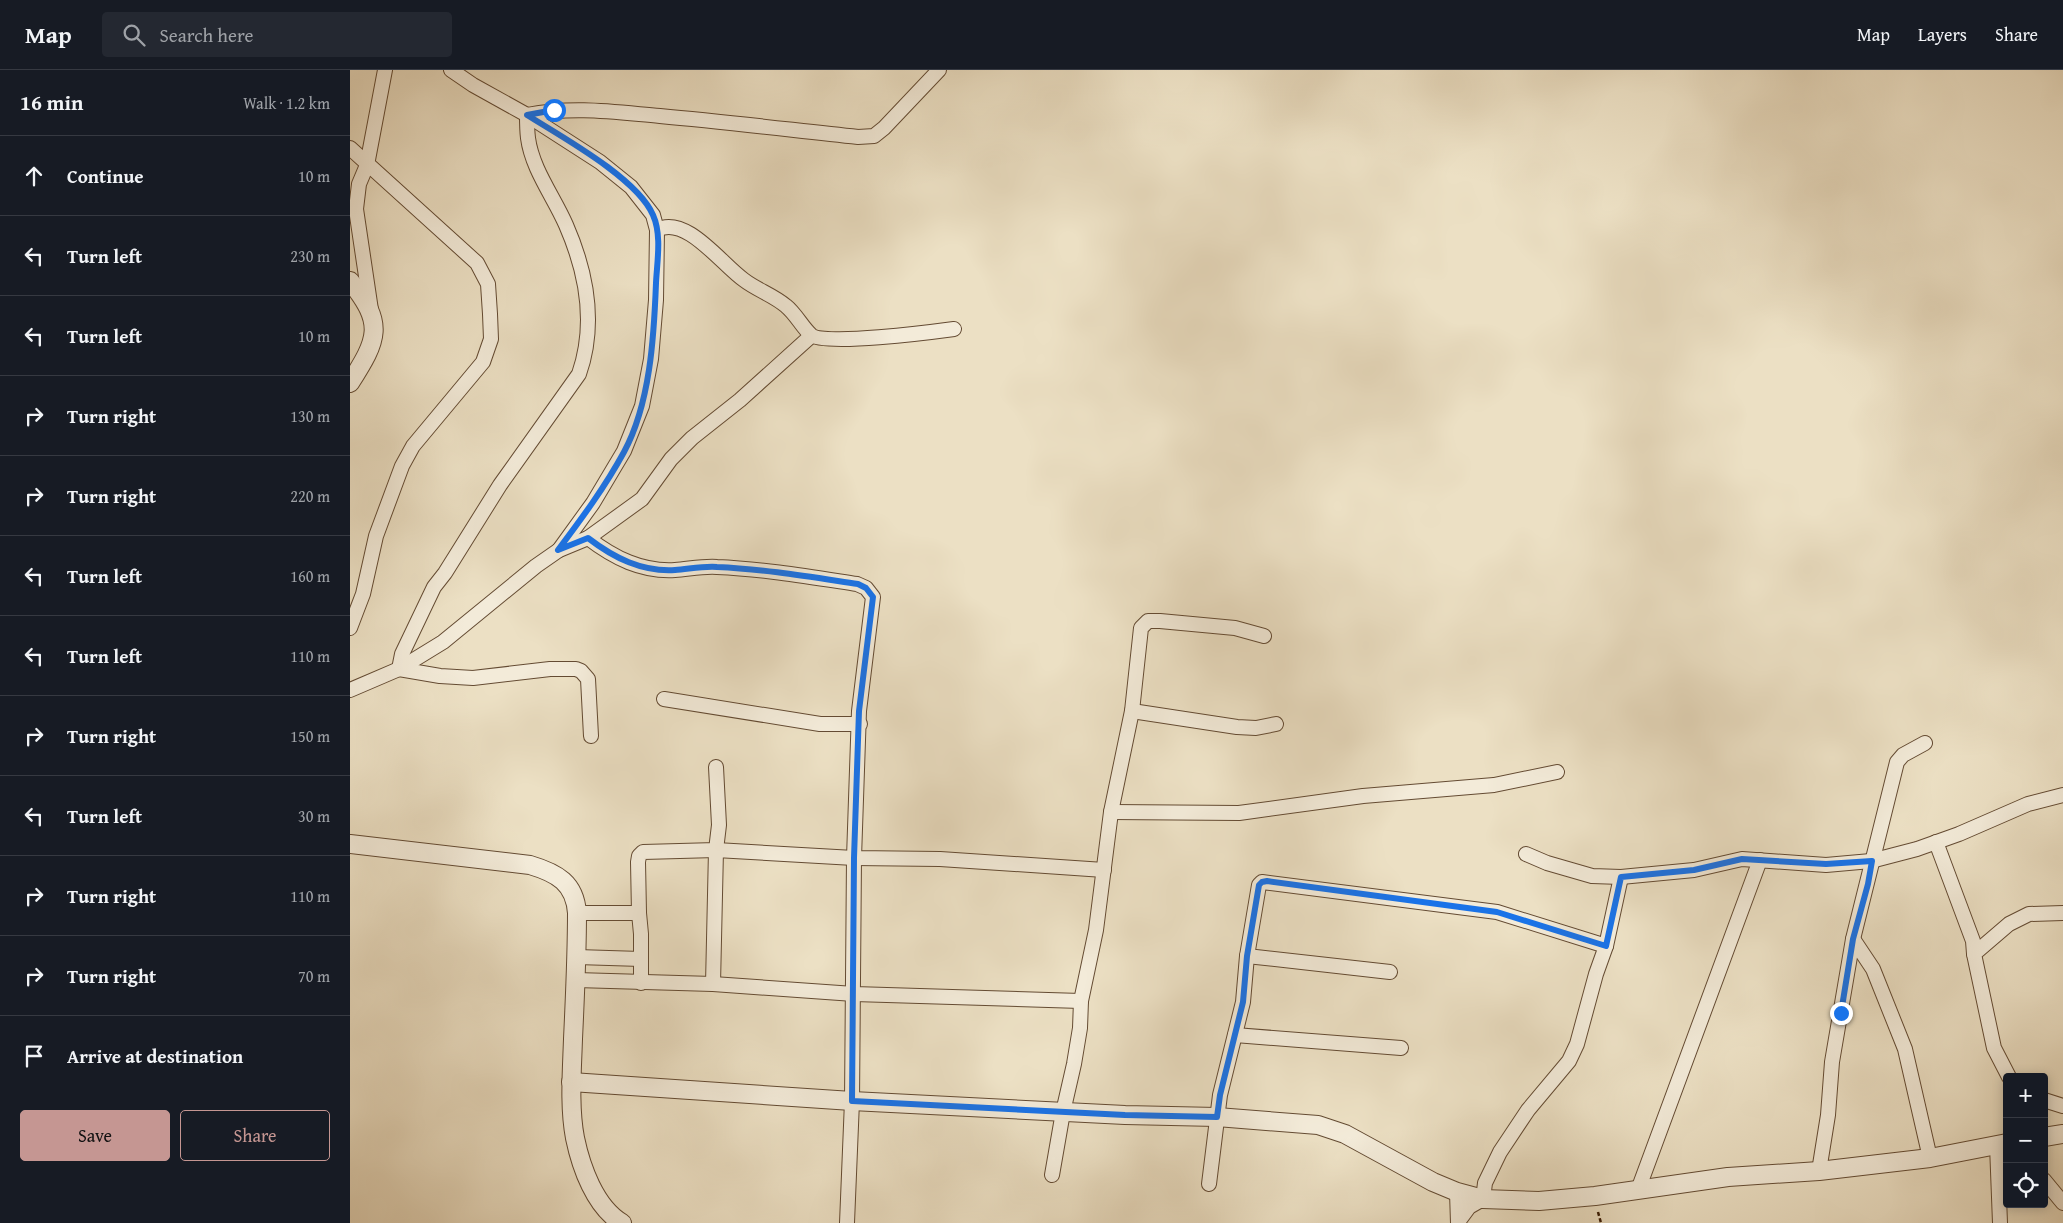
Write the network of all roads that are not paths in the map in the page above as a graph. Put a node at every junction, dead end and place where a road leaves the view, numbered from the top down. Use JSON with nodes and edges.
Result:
{"nodes":[{"id":1,"x":385,"y":70,"type":"edge"},
{"id":2,"x":451,"y":70,"type":"edge"},
{"id":3,"x":939,"y":70,"type":"edge"},
{"id":4,"x":527,"y":115,"type":"junction"},
{"id":5,"x":350,"y":148,"type":"edge"},
{"id":6,"x":367,"y":165,"type":"junction"},
{"id":7,"x":657,"y":230,"type":"junction"},
{"id":8,"x":350,"y":281,"type":"edge"},
{"id":9,"x":371,"y":311,"type":"junction"},
{"id":10,"x":954,"y":329,"type":"dead end"},
{"id":11,"x":811,"y":336,"type":"junction"},
{"id":12,"x":350,"y":383,"type":"edge"},
{"id":13,"x":588,"y":538,"type":"junction"},
{"id":14,"x":558,"y":550,"type":"junction"},
{"id":15,"x":350,"y":628,"type":"edge"},
{"id":16,"x":1264,"y":636,"type":"dead end"},
{"id":17,"x":399,"y":669,"type":"junction"},
{"id":18,"x":350,"y":690,"type":"edge"},
{"id":19,"x":664,"y":700,"type":"dead end"},
{"id":20,"x":1132,"y":711,"type":"junction"},
{"id":21,"x":860,"y":724,"type":"junction"},
{"id":22,"x":1276,"y":724,"type":"dead end"},
{"id":23,"x":591,"y":736,"type":"dead end"},
{"id":24,"x":1925,"y":743,"type":"dead end"},
{"id":25,"x":716,"y":767,"type":"dead end"},
{"id":26,"x":1557,"y":772,"type":"dead end"},
{"id":27,"x":2063,"y":795,"type":"edge"},
{"id":28,"x":1111,"y":812,"type":"junction"},
{"id":29,"x":1936,"y":842,"type":"junction"},
{"id":30,"x":350,"y":844,"type":"edge"},
{"id":31,"x":716,"y":850,"type":"junction"},
{"id":32,"x":1526,"y":854,"type":"dead end"},
{"id":33,"x":854,"y":858,"type":"junction"},
{"id":34,"x":1760,"y":860,"type":"junction"},
{"id":35,"x":1872,"y":861,"type":"junction"},
{"id":36,"x":1104,"y":870,"type":"junction"},
{"id":37,"x":1621,"y":877,"type":"junction"},
{"id":38,"x":577,"y":913,"type":"junction"},
{"id":39,"x":639,"y":913,"type":"junction"},
{"id":40,"x":2063,"y":913,"type":"edge"},
{"id":41,"x":1853,"y":939,"type":"junction"},
{"id":42,"x":1606,"y":946,"type":"junction"},
{"id":43,"x":1974,"y":954,"type":"junction"},
{"id":44,"x":1247,"y":956,"type":"junction"},
{"id":45,"x":576,"y":957,"type":"junction"},
{"id":46,"x":642,"y":959,"type":"junction"},
{"id":47,"x":1390,"y":972,"type":"dead end"},
{"id":48,"x":576,"y":980,"type":"junction"},
{"id":49,"x":641,"y":984,"type":"junction"},
{"id":50,"x":714,"y":984,"type":"junction"},
{"id":51,"x":854,"y":994,"type":"junction"},
{"id":52,"x":1081,"y":1001,"type":"junction"},
{"id":53,"x":1235,"y":1035,"type":"junction"},
{"id":54,"x":1402,"y":1048,"type":"dead end"},
{"id":55,"x":2006,"y":1073,"type":"edge"},
{"id":56,"x":571,"y":1082,"type":"junction"},
{"id":57,"x":852,"y":1101,"type":"junction"},
{"id":58,"x":2048,"y":1101,"type":"edge"},
{"id":59,"x":2063,"y":1106,"type":"edge"},
{"id":60,"x":1063,"y":1112,"type":"junction"},
{"id":61,"x":1217,"y":1117,"type":"junction"},
{"id":62,"x":2063,"y":1134,"type":"edge"},
{"id":63,"x":2048,"y":1136,"type":"edge"},
{"id":64,"x":2002,"y":1144,"type":"edge"},
{"id":65,"x":1930,"y":1158,"type":"junction"},
{"id":66,"x":1818,"y":1171,"type":"junction"},
{"id":67,"x":1052,"y":1175,"type":"dead end"},
{"id":68,"x":1209,"y":1184,"type":"dead end"},
{"id":69,"x":2048,"y":1185,"type":"edge"},
{"id":70,"x":1638,"y":1190,"type":"junction"},
{"id":71,"x":1457,"y":1192,"type":"junction"},
{"id":72,"x":1483,"y":1199,"type":"junction"},
{"id":73,"x":2063,"y":1203,"type":"edge"},
{"id":74,"x":1458,"y":1222,"type":"edge"},
{"id":75,"x":622,"y":1223,"type":"edge"},
{"id":76,"x":846,"y":1223,"type":"edge"},
{"id":77,"x":2000,"y":1223,"type":"edge"}],
"edges":[{"from":1,"to":6,"type":"street"},
{"from":2,"to":4,"type":"street"},
{"from":3,"to":4,"type":"street"},
{"from":4,"to":7,"type":"street"},
{"from":4,"to":17,"type":"street"},
{"from":5,"to":6,"type":"street"},
{"from":6,"to":9,"type":"street"},
{"from":6,"to":15,"type":"street"},
{"from":7,"to":11,"type":"street"},
{"from":7,"to":14,"type":"street"},
{"from":8,"to":9,"type":"street"},
{"from":9,"to":12,"type":"street"},
{"from":10,"to":11,"type":"street"},
{"from":11,"to":13,"type":"street"},
{"from":13,"to":14,"type":"street"},
{"from":13,"to":21,"type":"street"},
{"from":14,"to":17,"type":"street"},
{"from":16,"to":20,"type":"street"},
{"from":17,"to":18,"type":"street"},
{"from":17,"to":23,"type":"street"},
{"from":19,"to":21,"type":"street"},
{"from":20,"to":22,"type":"street"},
{"from":20,"to":28,"type":"street"},
{"from":21,"to":33,"type":"street"},
{"from":24,"to":35,"type":"street"},
{"from":25,"to":31,"type":"street"},
{"from":26,"to":28,"type":"street"},
{"from":27,"to":29,"type":"street"},
{"from":28,"to":36,"type":"street"},
{"from":29,"to":35,"type":"street"},
{"from":29,"to":43,"type":"street"},
{"from":30,"to":38,"type":"street"},
{"from":31,"to":33,"type":"street"},
{"from":31,"to":39,"type":"street"},
{"from":31,"to":50,"type":"street"},
{"from":32,"to":37,"type":"street"},
{"from":33,"to":36,"type":"street"},
{"from":33,"to":51,"type":"street"},
{"from":34,"to":35,"type":"street"},
{"from":34,"to":37,"type":"street"},
{"from":34,"to":70,"type":"street"},
{"from":35,"to":41,"type":"street"},
{"from":36,"to":52,"type":"street"},
{"from":37,"to":42,"type":"street"},
{"from":38,"to":39,"type":"street"},
{"from":38,"to":45,"type":"street"},
{"from":39,"to":46,"type":"street"},
{"from":40,"to":43,"type":"street"},
{"from":41,"to":65,"type":"street"},
{"from":41,"to":66,"type":"street"},
{"from":42,"to":44,"type":"street"},
{"from":42,"to":72,"type":"street"},
{"from":43,"to":55,"type":"street"},
{"from":44,"to":47,"type":"street"},
{"from":44,"to":53,"type":"street"},
{"from":45,"to":46,"type":"street"},
{"from":45,"to":48,"type":"street"},
{"from":46,"to":49,"type":"street"},
{"from":48,"to":49,"type":"street"},
{"from":48,"to":56,"type":"street"},
{"from":49,"to":50,"type":"street"},
{"from":50,"to":51,"type":"street"},
{"from":51,"to":52,"type":"street"},
{"from":51,"to":57,"type":"street"},
{"from":52,"to":60,"type":"street"},
{"from":53,"to":54,"type":"street"},
{"from":53,"to":61,"type":"street"},
{"from":56,"to":57,"type":"street"},
{"from":56,"to":75,"type":"street"},
{"from":57,"to":60,"type":"street"},
{"from":57,"to":76,"type":"street"},
{"from":58,"to":59,"type":"street"},
{"from":60,"to":61,"type":"street"},
{"from":60,"to":67,"type":"street"},
{"from":61,"to":68,"type":"street"},
{"from":61,"to":71,"type":"street"},
{"from":62,"to":63,"type":"street"},
{"from":64,"to":65,"type":"street"},
{"from":64,"to":77,"type":"street"},
{"from":65,"to":66,"type":"street"},
{"from":66,"to":70,"type":"street"},
{"from":69,"to":73,"type":"street"},
{"from":70,"to":72,"type":"street"},
{"from":71,"to":72,"type":"street"},
{"from":71,"to":74,"type":"street"},
{"from":72,"to":74,"type":"street"}]}
